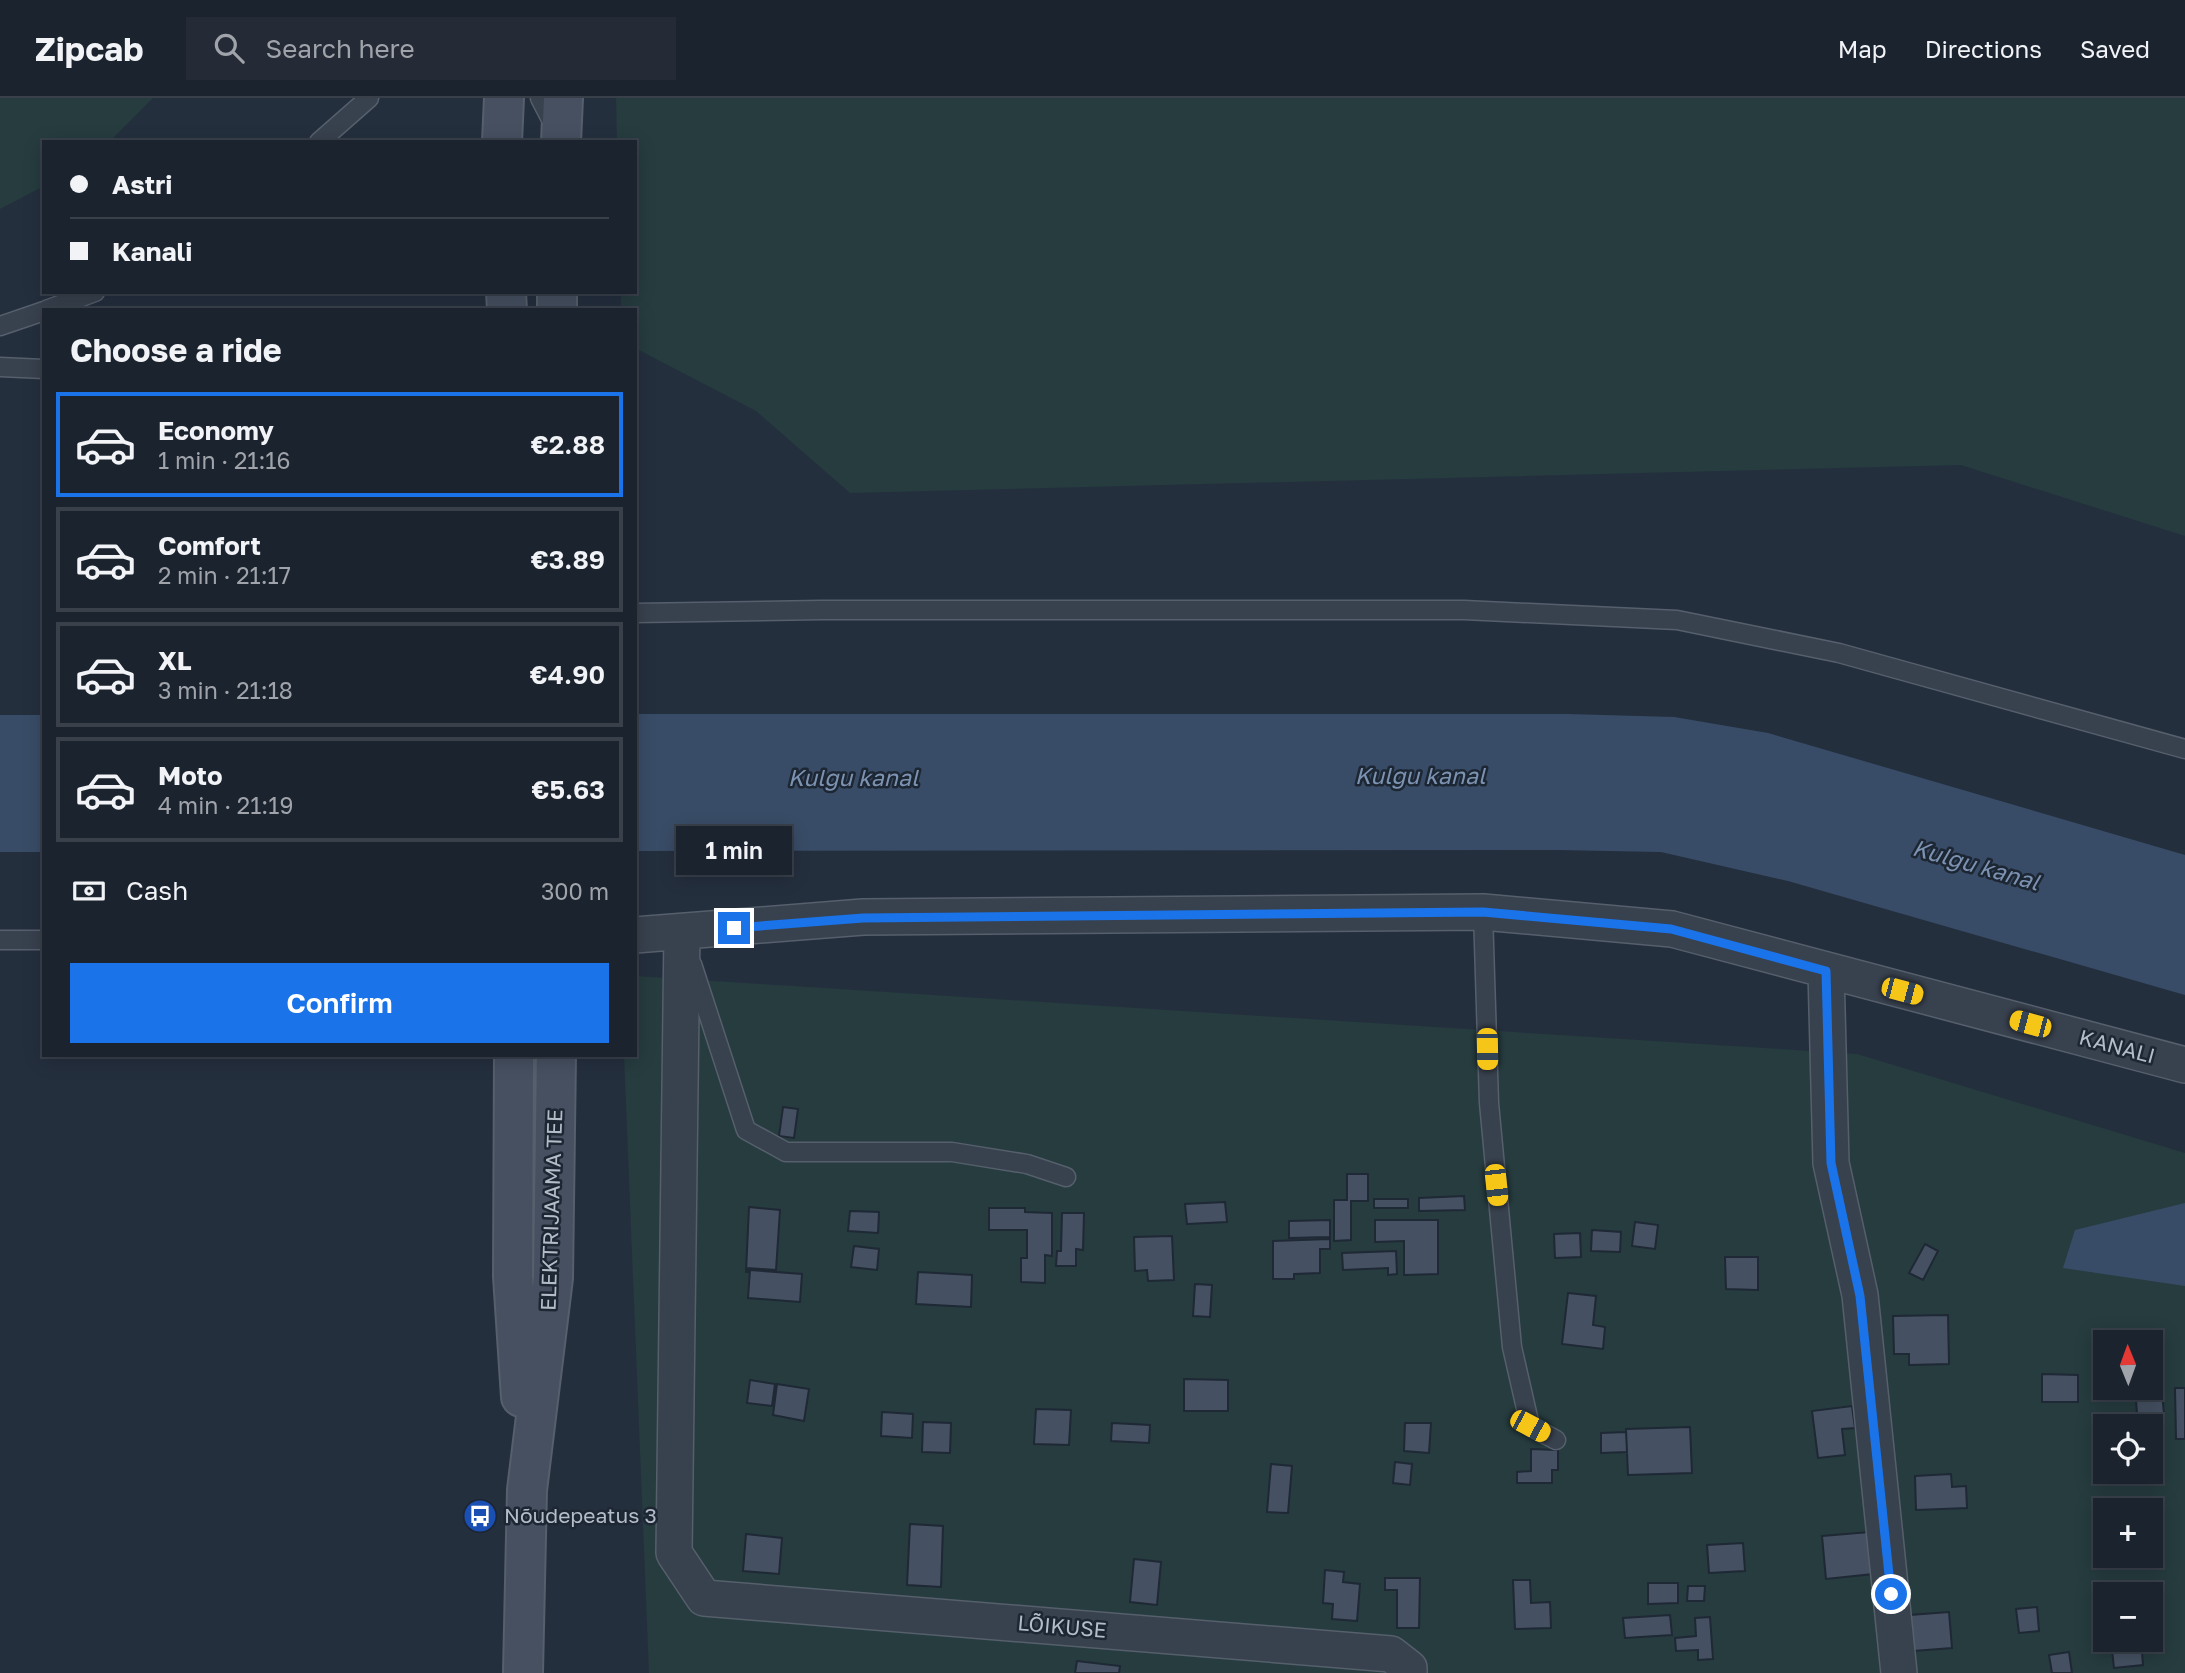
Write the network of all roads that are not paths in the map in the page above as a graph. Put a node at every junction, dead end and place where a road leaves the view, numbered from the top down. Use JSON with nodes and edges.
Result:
{"nodes":[{"id":1,"x":369,"y":98,"type":"edge"},
{"id":2,"x":504,"y":98,"type":"edge"},
{"id":3,"x":540,"y":98,"type":"edge"},
{"id":4,"x":563,"y":98,"type":"edge"},
{"id":5,"x":321,"y":140,"type":"edge"},
{"id":6,"x":502,"y":140,"type":"edge"},
{"id":7,"x":561,"y":140,"type":"edge"},
{"id":8,"x":561,"y":140,"type":"edge"},
{"id":9,"x":89,"y":294,"type":"edge"},
{"id":10,"x":51,"y":308,"type":"edge"},
{"id":11,"x":42,"y":311,"type":"edge"},
{"id":12,"x":0,"y":326,"type":"edge"},
{"id":13,"x":0,"y":367,"type":"edge"},
{"id":14,"x":42,"y":369,"type":"edge"},
{"id":15,"x":637,"y":613,"type":"edge"},
{"id":16,"x":2185,"y":749,"type":"edge"},
{"id":17,"x":1483,"y":912,"type":"junction"},
{"id":18,"x":682,"y":932,"type":"junction"},
{"id":19,"x":637,"y":935,"type":"edge"},
{"id":20,"x":0,"y":940,"type":"edge"},
{"id":21,"x":42,"y":940,"type":"edge"},
{"id":22,"x":1826,"y":971,"type":"junction"},
{"id":23,"x":514,"y":1057,"type":"edge"},
{"id":24,"x":556,"y":1057,"type":"edge"},
{"id":25,"x":2185,"y":1065,"type":"edge"},
{"id":26,"x":1066,"y":1177,"type":"dead end"},
{"id":27,"x":1556,"y":1440,"type":"dead end"},
{"id":28,"x":527,"y":1490,"type":"junction"},
{"id":29,"x":523,"y":1673,"type":"edge"},
{"id":30,"x":1409,"y":1673,"type":"edge"},
{"id":31,"x":1899,"y":1673,"type":"edge"}],
"edges":[{"from":1,"to":5,"type":"lane"},
{"from":2,"to":6,"type":"street"},
{"from":3,"to":7,"type":"lane"},
{"from":4,"to":8,"type":"street"},
{"from":9,"to":10,"type":"lane"},
{"from":11,"to":12,"type":"lane"},
{"from":13,"to":14,"type":"lane"},
{"from":15,"to":16,"type":"lane"},
{"from":17,"to":18,"type":"street","name":"KANALI"},
{"from":17,"to":22,"type":"street","name":"KANALI"},
{"from":17,"to":27,"type":"lane"},
{"from":18,"to":19,"type":"street","name":"KANALI"},
{"from":18,"to":26,"type":"lane"},
{"from":18,"to":30,"type":"street","name":"LÕIKUSE"},
{"from":20,"to":21,"type":"lane"},
{"from":22,"to":25,"type":"street","name":"KANALI"},
{"from":22,"to":31,"type":"street"},
{"from":23,"to":28,"type":"street","name":"ELEKTRIJAAMA TEE"},
{"from":24,"to":28,"type":"street","name":"ELEKTRIJAAMA TEE"},
{"from":28,"to":29,"type":"street","name":"ELEKTRIJAAMA TEE"}]}
